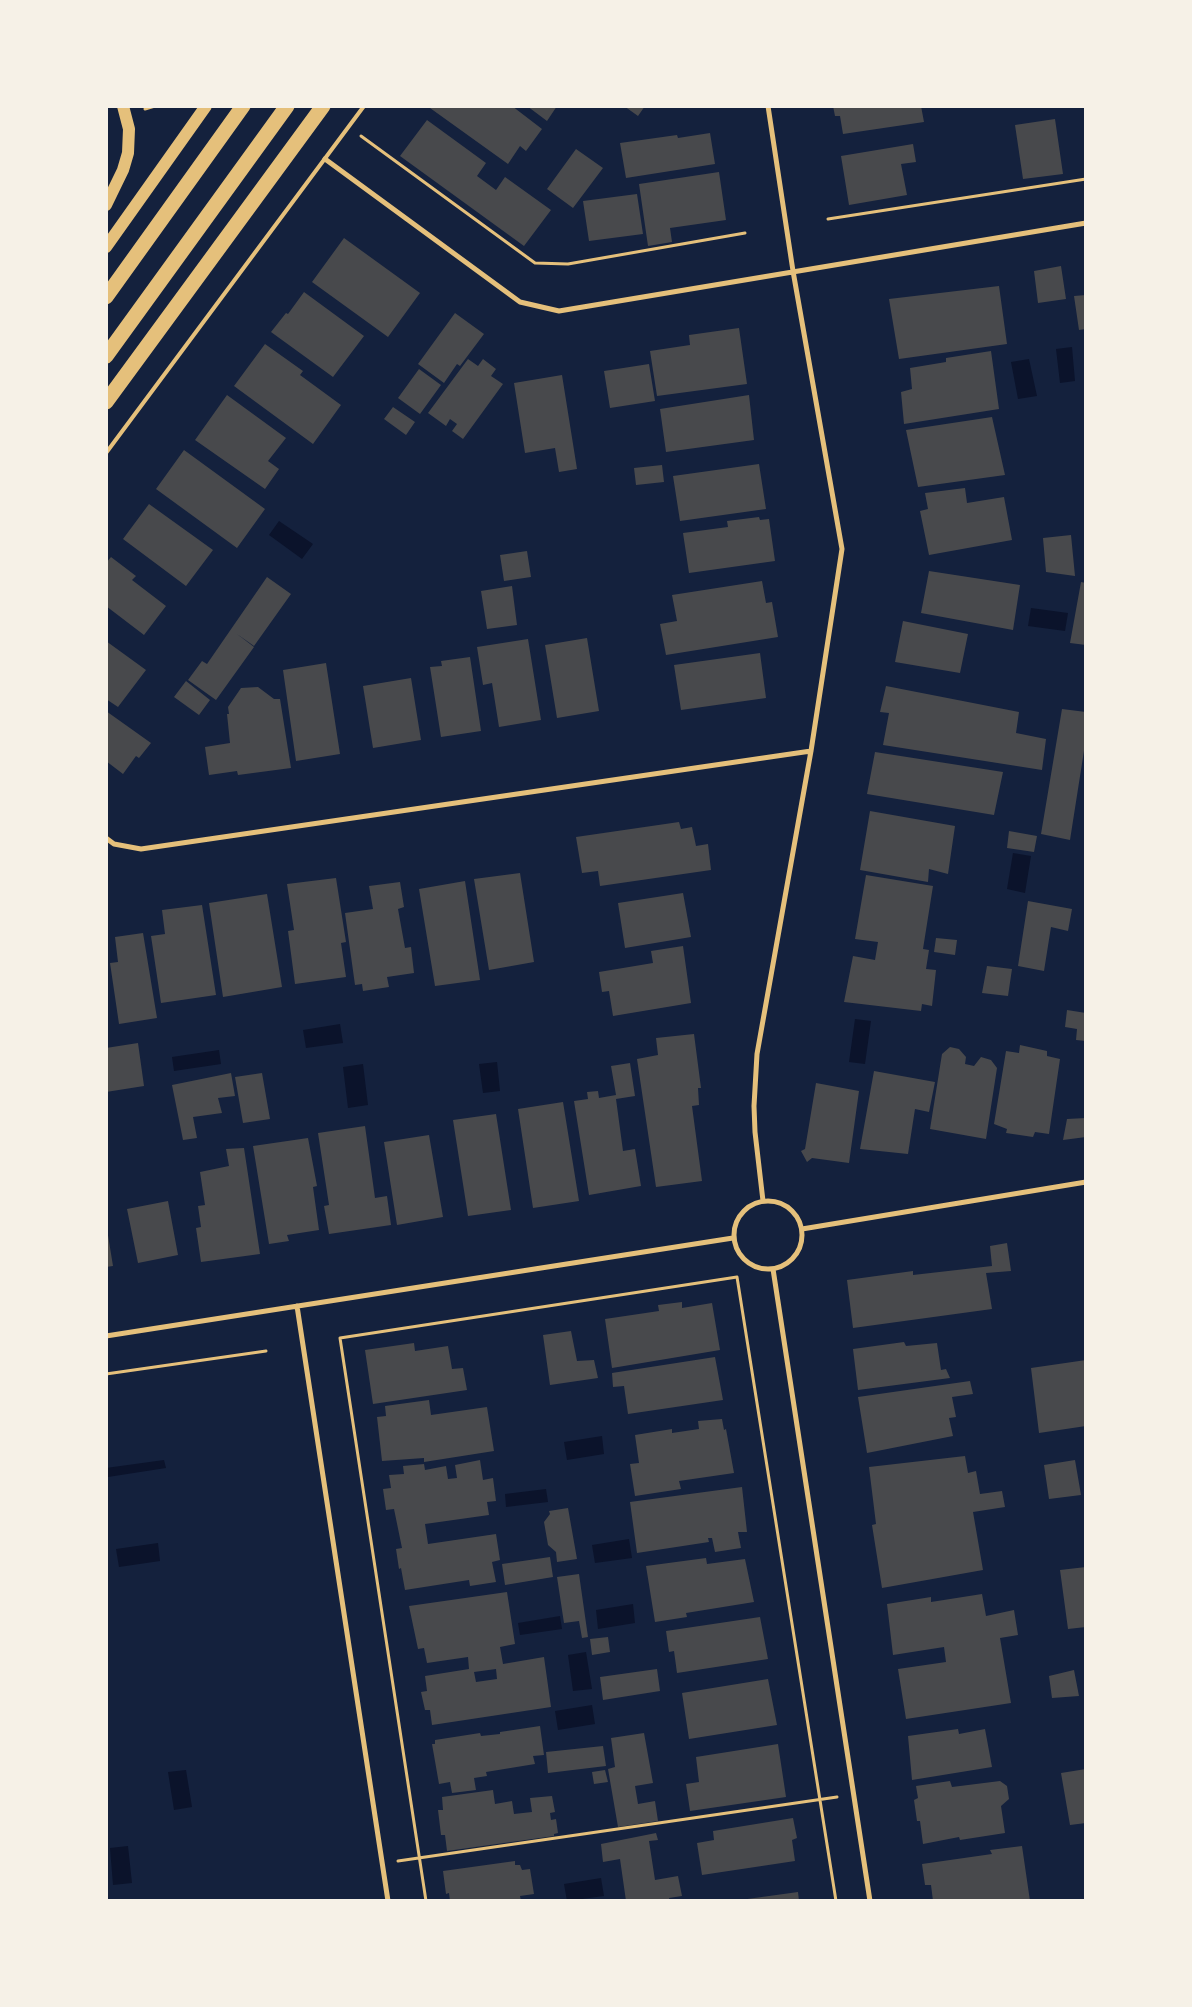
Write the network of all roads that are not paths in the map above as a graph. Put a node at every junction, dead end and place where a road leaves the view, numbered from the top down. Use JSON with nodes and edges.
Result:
{"nodes":[{"id":1,"x":123,"y":106,"type":"edge"},
{"id":2,"x":206,"y":106,"type":"edge"},
{"id":3,"x":243,"y":106,"type":"edge"},
{"id":4,"x":287,"y":106,"type":"edge"},
{"id":5,"x":323,"y":106,"type":"edge"},
{"id":6,"x":364,"y":106,"type":"edge"},
{"id":7,"x":768,"y":106,"type":"edge"},
{"id":8,"x":325,"y":158,"type":"junction"},
{"id":9,"x":106,"y":205,"type":"edge"},
{"id":10,"x":1086,"y":223,"type":"edge"},
{"id":11,"x":106,"y":247,"type":"edge"},
{"id":12,"x":793,"y":272,"type":"junction"},
{"id":13,"x":106,"y":298,"type":"edge"},
{"id":14,"x":106,"y":356,"type":"edge"},
{"id":15,"x":106,"y":402,"type":"edge"},
{"id":16,"x":106,"y":453,"type":"edge"},
{"id":17,"x":811,"y":751,"type":"junction"},
{"id":18,"x":106,"y":838,"type":"edge"},
{"id":19,"x":1086,"y":1182,"type":"edge"},
{"id":20,"x":763,"y":1201,"type":"junction"},
{"id":21,"x":802,"y":1230,"type":"junction"},
{"id":22,"x":734,"y":1238,"type":"junction"},
{"id":23,"x":773,"y":1269,"type":"junction"},
{"id":24,"x":296,"y":1306,"type":"junction"},
{"id":25,"x":106,"y":1336,"type":"edge"},
{"id":26,"x":388,"y":1901,"type":"edge"},
{"id":27,"x":870,"y":1901,"type":"edge"}],
"edges":[{"from":1,"to":9,"type":"main road"},
{"from":2,"to":11,"type":"main road"},
{"from":3,"to":13,"type":"highway"},
{"from":4,"to":14,"type":"highway"},
{"from":5,"to":15,"type":"highway"},
{"from":6,"to":8,"type":"lane"},
{"from":7,"to":12,"type":"street"},
{"from":8,"to":12,"type":"street"},
{"from":8,"to":16,"type":"lane"},
{"from":10,"to":12,"type":"street"},
{"from":12,"to":17,"type":"street"},
{"from":17,"to":18,"type":"street"},
{"from":17,"to":20,"type":"street"},
{"from":19,"to":21,"type":"street"},
{"from":20,"to":21,"type":"street"},
{"from":20,"to":22,"type":"street"},
{"from":21,"to":23,"type":"street"},
{"from":22,"to":23,"type":"street"},
{"from":22,"to":24,"type":"street"},
{"from":23,"to":27,"type":"street"},
{"from":24,"to":25,"type":"street"},
{"from":24,"to":26,"type":"street"}]}
